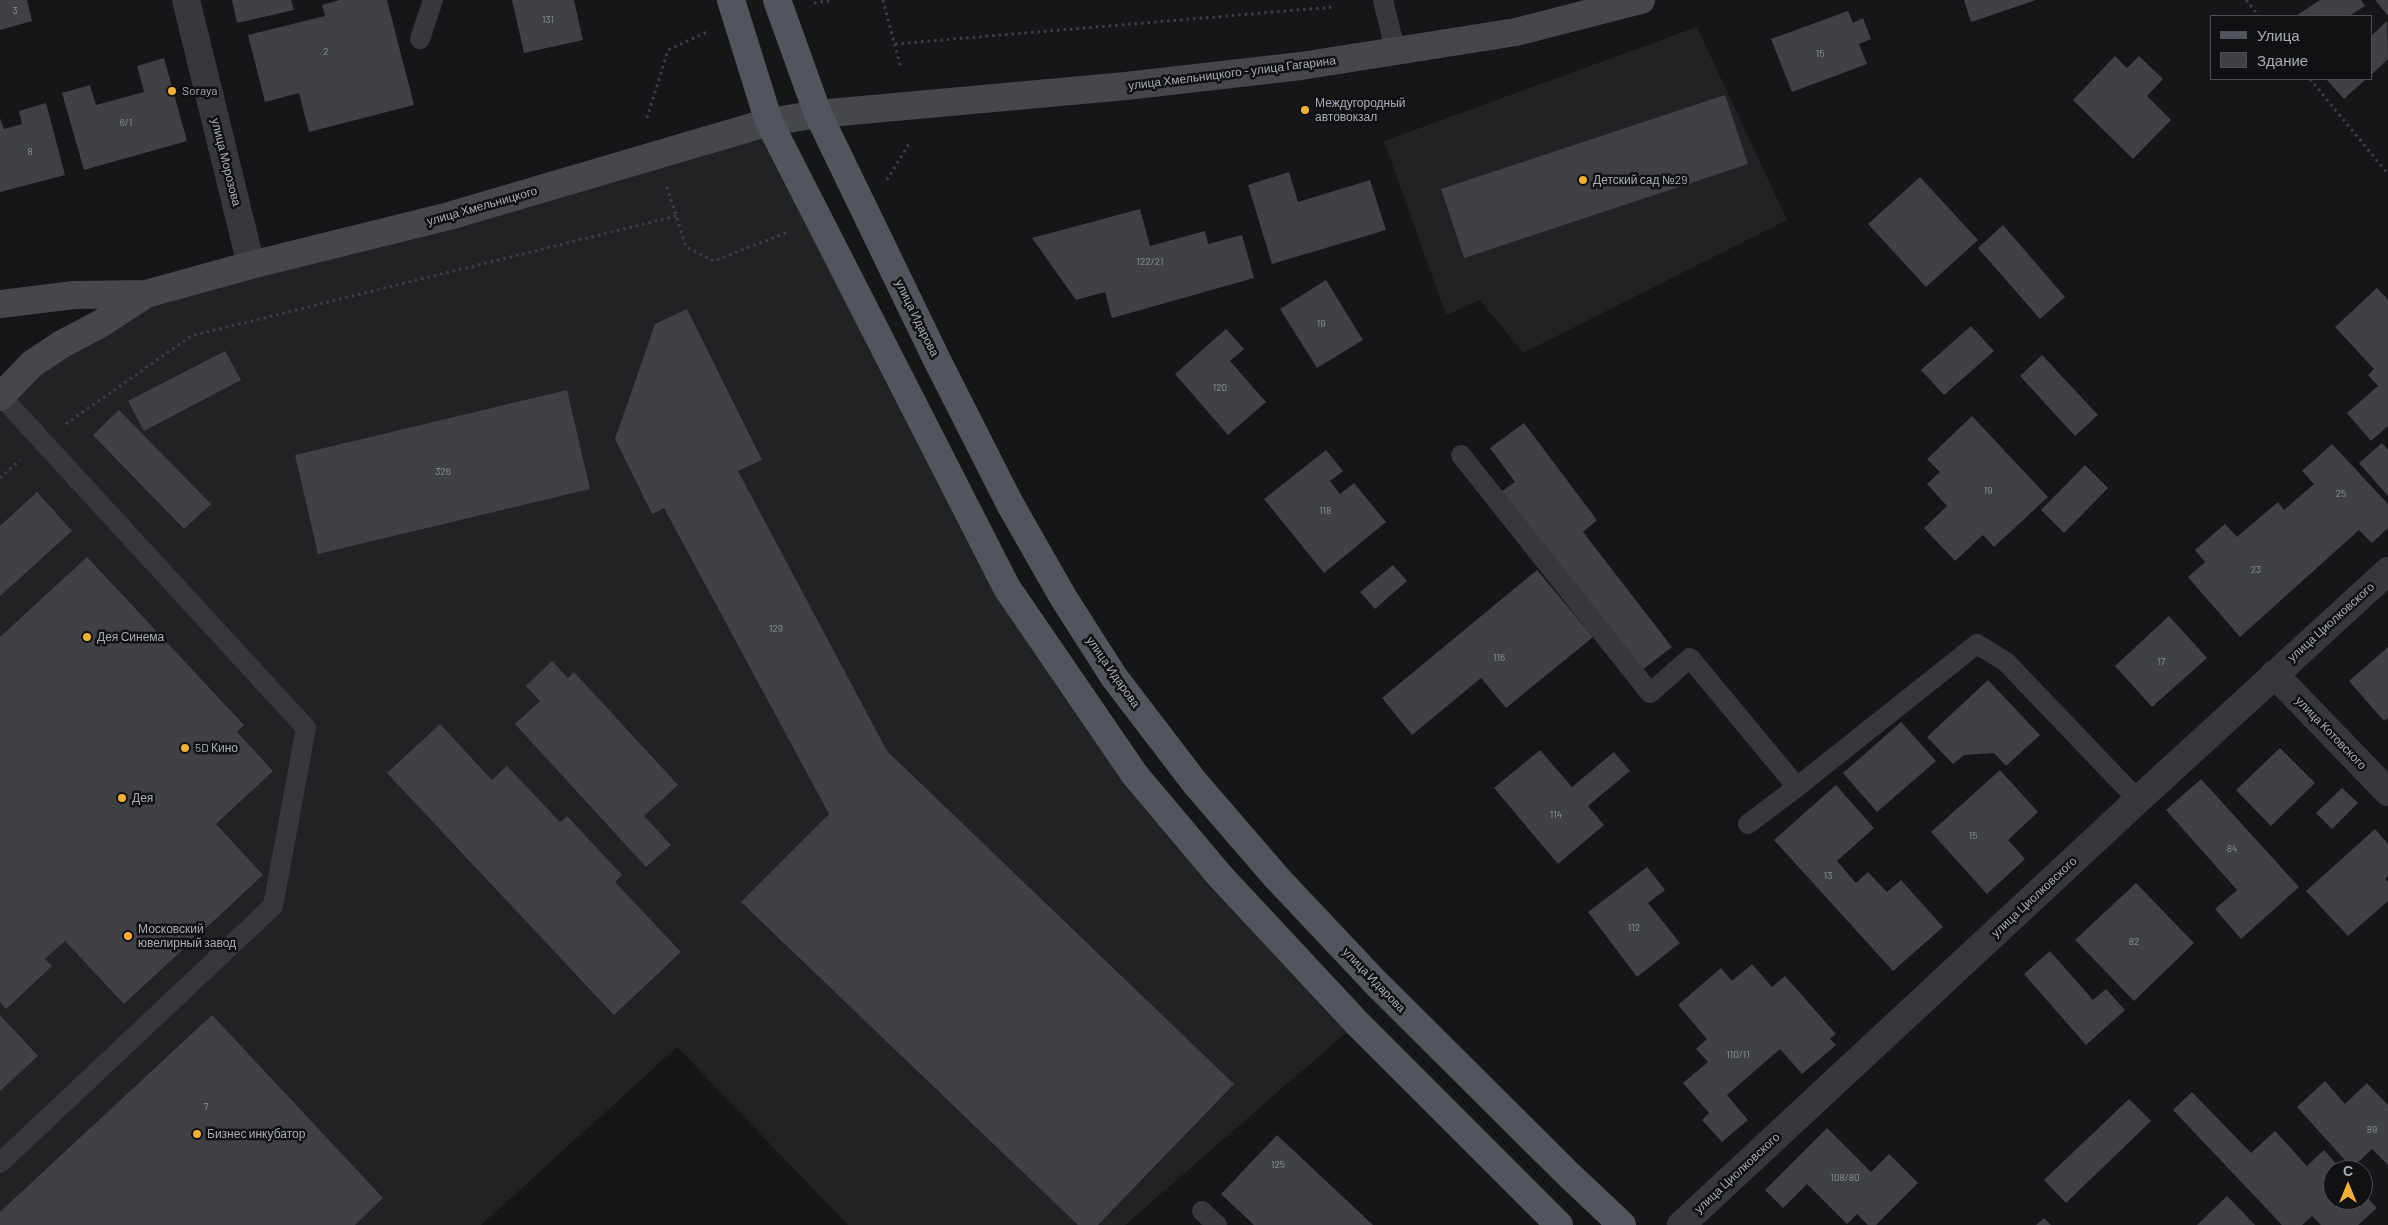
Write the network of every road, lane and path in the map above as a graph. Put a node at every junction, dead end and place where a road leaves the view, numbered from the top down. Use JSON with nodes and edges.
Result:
{"nodes":[{"id":1,"x":186,"y":0,"type":"edge"},
{"id":2,"x":433,"y":0,"type":"edge"},
{"id":3,"x":731,"y":0,"type":"edge"},
{"id":4,"x":777,"y":0,"type":"edge"},
{"id":5,"x":833,"y":0,"type":"edge"},
{"id":6,"x":883,"y":0,"type":"edge"},
{"id":7,"x":1383,"y":0,"type":"edge"},
{"id":8,"x":2246,"y":0,"type":"edge"},
{"id":9,"x":1632,"y":2,"type":"edge"},
{"id":10,"x":806,"y":5,"type":"dead end"},
{"id":11,"x":1333,"y":6,"type":"dead end"},
{"id":12,"x":2258,"y":15,"type":"edge"},
{"id":13,"x":714,"y":28,"type":"dead end"},
{"id":14,"x":420,"y":39,"type":"dead end"},
{"id":15,"x":895,"y":44,"type":"junction"},
{"id":16,"x":1396,"y":53,"type":"junction"},
{"id":17,"x":902,"y":69,"type":"dead end"},
{"id":18,"x":2311,"y":80,"type":"edge"},
{"id":19,"x":818,"y":114,"type":"junction"},
{"id":20,"x":647,"y":118,"type":"dead end"},
{"id":21,"x":770,"y":122,"type":"junction"},
{"id":22,"x":910,"y":142,"type":"dead end"},
{"id":23,"x":2388,"y":174,"type":"edge"},
{"id":24,"x":665,"y":180,"type":"dead end"},
{"id":25,"x":884,"y":185,"type":"dead end"},
{"id":26,"x":676,"y":216,"type":"junction"},
{"id":27,"x":794,"y":230,"type":"dead end"},
{"id":28,"x":252,"y":265,"type":"junction"},
{"id":29,"x":146,"y":294,"type":"junction"},
{"id":30,"x":0,"y":304,"type":"edge"},
{"id":31,"x":1,"y":396,"type":"edge"},
{"id":32,"x":42,"y":440,"type":"junction"},
{"id":33,"x":1461,"y":455,"type":"dead end"},
{"id":34,"x":0,"y":478,"type":"edge"},
{"id":35,"x":2388,"y":571,"type":"edge"},
{"id":36,"x":2274,"y":674,"type":"junction"},
{"id":37,"x":1797,"y":787,"type":"junction"},
{"id":38,"x":2388,"y":792,"type":"edge"},
{"id":39,"x":2138,"y":800,"type":"junction"},
{"id":40,"x":1748,"y":824,"type":"dead end"},
{"id":41,"x":0,"y":1163,"type":"edge"},
{"id":42,"x":1202,"y":1212,"type":"dead end"},
{"id":43,"x":1217,"y":1225,"type":"edge"},
{"id":44,"x":1559,"y":1225,"type":"edge"},
{"id":45,"x":1622,"y":1225,"type":"edge"},
{"id":46,"x":1681,"y":1225,"type":"edge"}],
"edges":[{"from":1,"to":28,"type":"street","name":"улица Морозова"},
{"from":2,"to":14,"type":"lane"},
{"from":3,"to":21,"type":"main road"},
{"from":4,"to":19,"type":"main road","name":"улица Идарова"},
{"from":5,"to":10,"type":"path"},
{"from":6,"to":15,"type":"path"},
{"from":7,"to":16,"type":"lane"},
{"from":8,"to":12,"type":"path"},
{"from":9,"to":16,"type":"main road","name":"улица Хмельницкого - улица Гагарина"},
{"from":11,"to":15,"type":"path"},
{"from":13,"to":20,"type":"path"},
{"from":15,"to":17,"type":"path"},
{"from":16,"to":19,"type":"main road","name":"улица Хмельницкого - улица Гагарина"},
{"from":18,"to":23,"type":"path"},
{"from":19,"to":21,"type":"main road","name":"улица Хмельницкого"},
{"from":19,"to":45,"type":"main road","name":"улица Идарова"},
{"from":21,"to":28,"type":"main road","name":"улица Хмельницкого"},
{"from":21,"to":44,"type":"main road"},
{"from":22,"to":25,"type":"path"},
{"from":24,"to":26,"type":"path"},
{"from":26,"to":27,"type":"path"},
{"from":26,"to":32,"type":"path"},
{"from":28,"to":29,"type":"main road","name":"улица Хмельницкого"},
{"from":29,"to":30,"type":"main road"},
{"from":29,"to":31,"type":"main road"},
{"from":31,"to":32,"type":"lane"},
{"from":32,"to":34,"type":"path"},
{"from":32,"to":41,"type":"lane"},
{"from":33,"to":37,"type":"lane"},
{"from":35,"to":36,"type":"street","name":"улица Циолковского"},
{"from":36,"to":38,"type":"street","name":"улица Котовского"},
{"from":36,"to":39,"type":"street","name":"улица Циолковского"},
{"from":37,"to":39,"type":"lane"},
{"from":37,"to":40,"type":"lane"},
{"from":39,"to":46,"type":"street","name":"улица Циолковского"},
{"from":42,"to":43,"type":"lane"}]}
